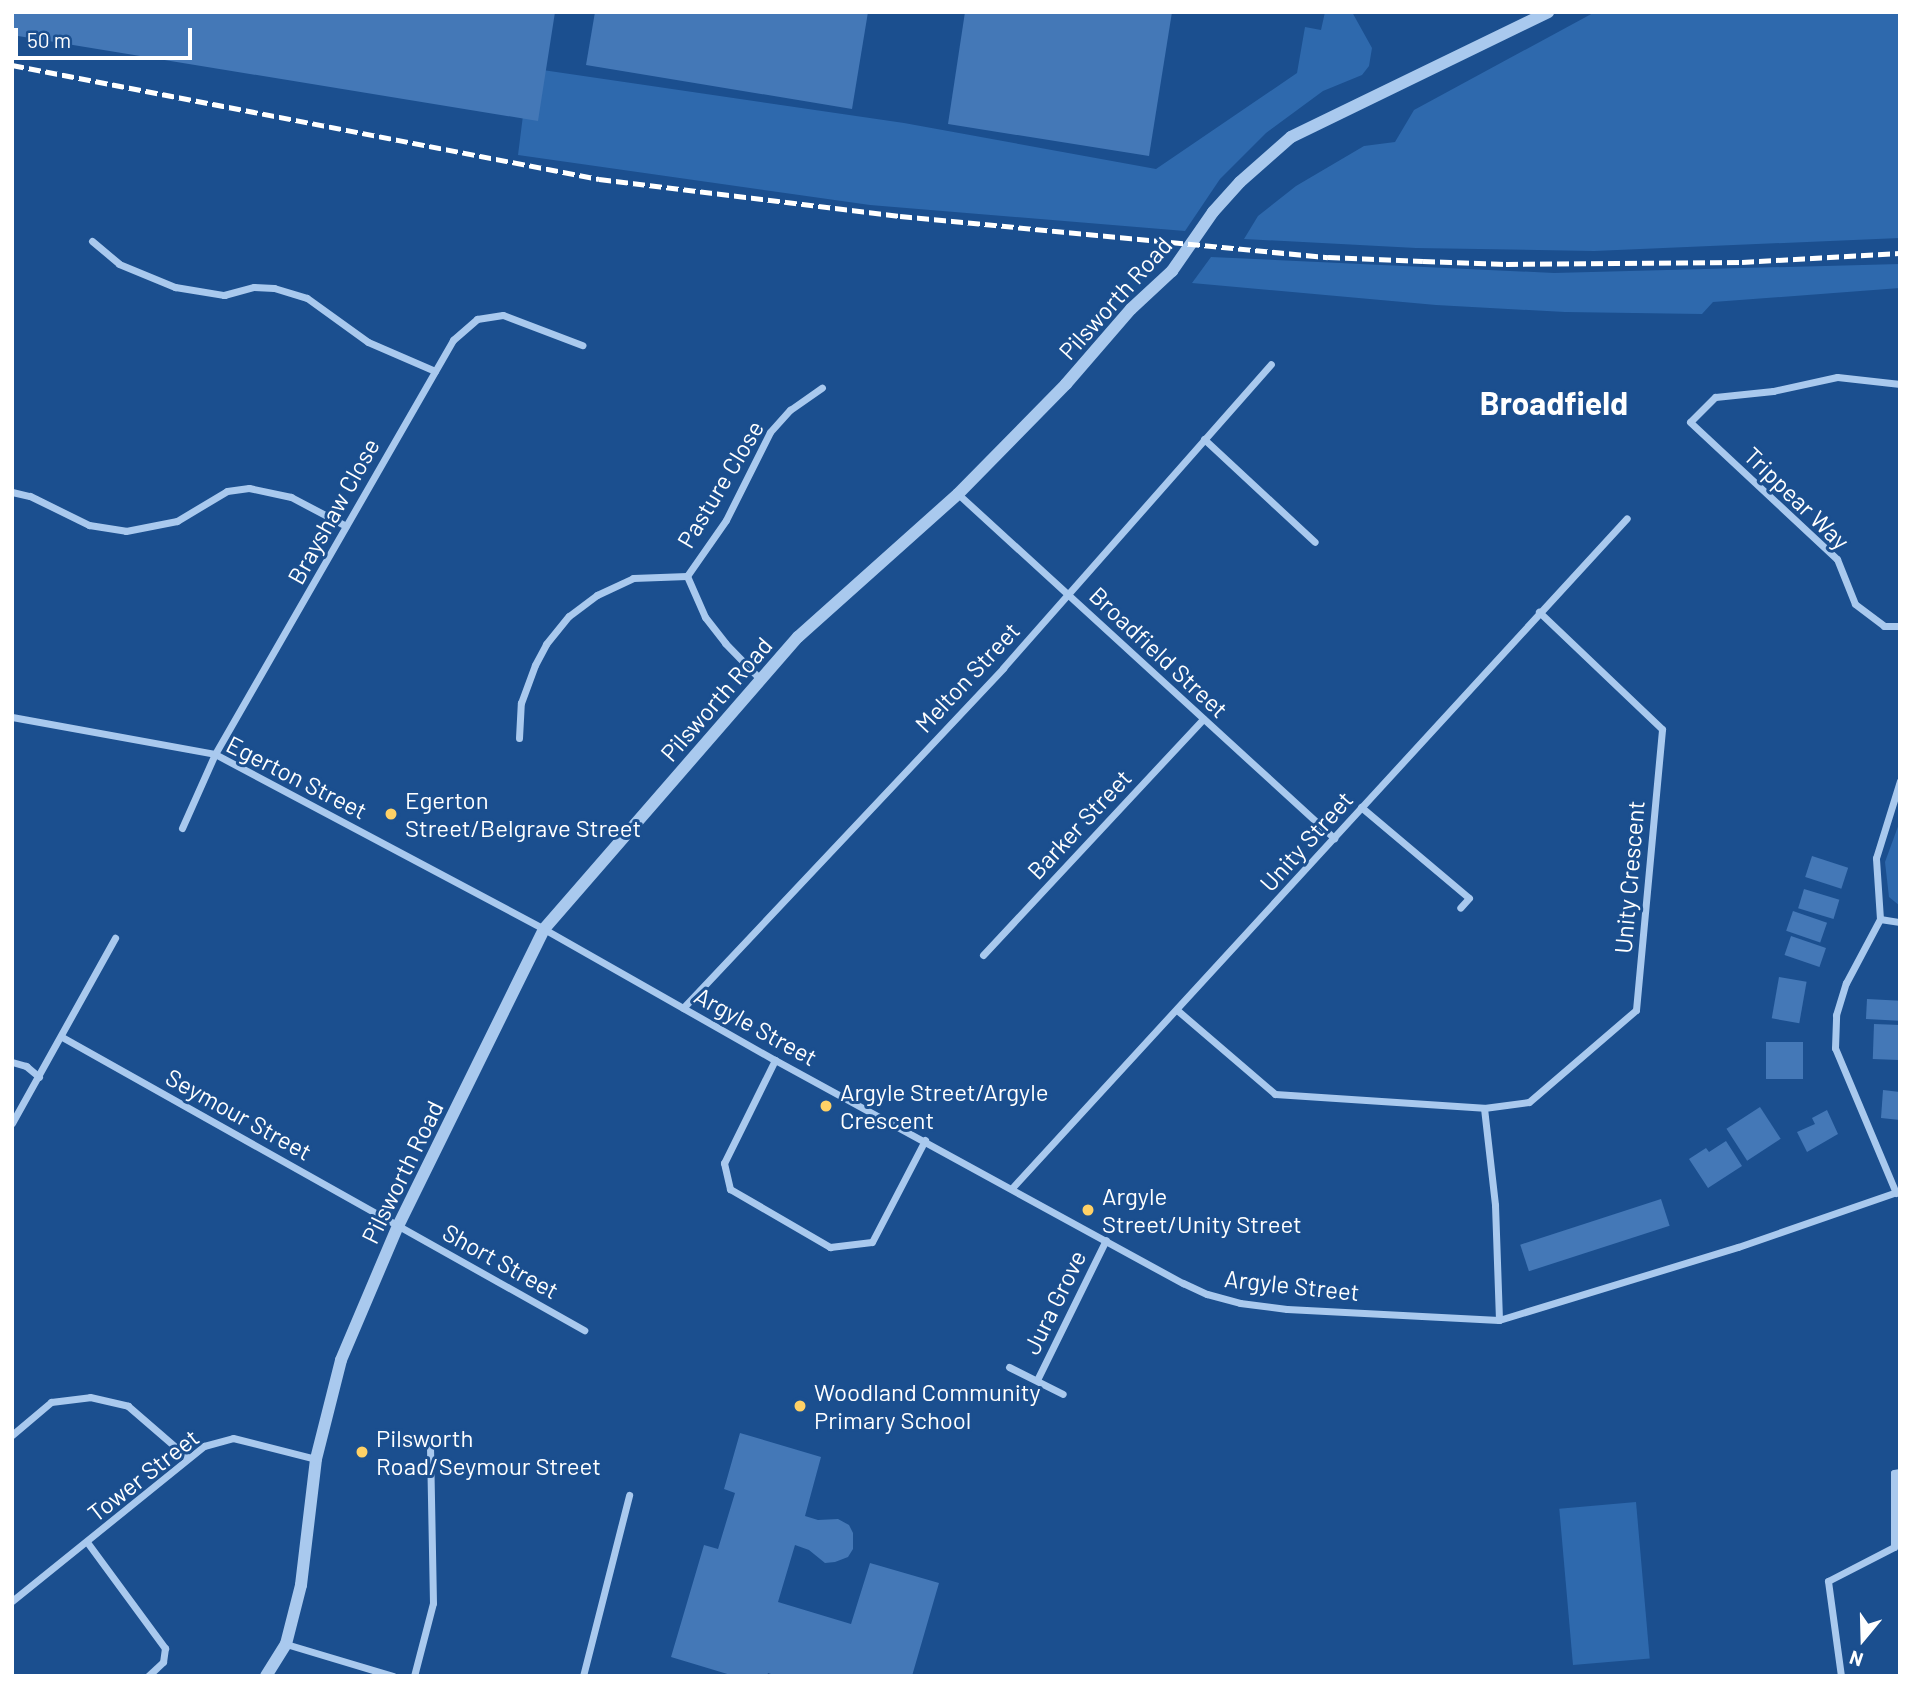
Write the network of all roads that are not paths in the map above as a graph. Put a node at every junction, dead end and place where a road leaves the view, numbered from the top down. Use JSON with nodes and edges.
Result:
{"nodes":[{"id":1,"x":1548,"y":12,"type":"edge"},
{"id":2,"x":92,"y":241,"type":"dead end"},
{"id":3,"x":582,"y":345,"type":"dead end"},
{"id":4,"x":1271,"y":364,"type":"dead end"},
{"id":5,"x":435,"y":371,"type":"junction"},
{"id":6,"x":1900,"y":384,"type":"edge"},
{"id":7,"x":822,"y":388,"type":"dead end"},
{"id":8,"x":1204,"y":439,"type":"junction"},
{"id":9,"x":12,"y":492,"type":"edge"},
{"id":10,"x":958,"y":494,"type":"junction"},
{"id":11,"x":1627,"y":518,"type":"dead end"},
{"id":12,"x":346,"y":526,"type":"junction"},
{"id":13,"x":1315,"y":542,"type":"dead end"},
{"id":14,"x":687,"y":576,"type":"junction"},
{"id":15,"x":1068,"y":594,"type":"junction"},
{"id":16,"x":1539,"y":612,"type":"junction"},
{"id":17,"x":1900,"y":626,"type":"edge"},
{"id":18,"x":761,"y":680,"type":"junction"},
{"id":19,"x":12,"y":717,"type":"edge"},
{"id":20,"x":1203,"y":719,"type":"junction"},
{"id":21,"x":519,"y":738,"type":"dead end"},
{"id":22,"x":215,"y":754,"type":"junction"},
{"id":23,"x":1900,"y":781,"type":"edge"},
{"id":24,"x":1361,"y":807,"type":"junction"},
{"id":25,"x":181,"y":828,"type":"dead end"},
{"id":26,"x":1334,"y":838,"type":"junction"},
{"id":27,"x":1460,"y":908,"type":"dead end"},
{"id":28,"x":1880,"y":919,"type":"junction"},
{"id":29,"x":1900,"y":922,"type":"edge"},
{"id":30,"x":544,"y":929,"type":"junction"},
{"id":31,"x":115,"y":938,"type":"dead end"},
{"id":32,"x":984,"y":955,"type":"dead end"},
{"id":33,"x":683,"y":1008,"type":"junction"},
{"id":34,"x":1177,"y":1010,"type":"junction"},
{"id":35,"x":62,"y":1037,"type":"junction"},
{"id":36,"x":775,"y":1060,"type":"junction"},
{"id":37,"x":12,"y":1062,"type":"edge"},
{"id":38,"x":39,"y":1077,"type":"junction"},
{"id":39,"x":1484,"y":1108,"type":"junction"},
{"id":40,"x":12,"y":1123,"type":"edge"},
{"id":41,"x":925,"y":1140,"type":"junction"},
{"id":42,"x":1012,"y":1188,"type":"junction"},
{"id":43,"x":1898,"y":1192,"type":"edge"},
{"id":44,"x":398,"y":1226,"type":"junction"},
{"id":45,"x":1106,"y":1240,"type":"junction"},
{"id":46,"x":1499,"y":1320,"type":"junction"},
{"id":47,"x":584,"y":1330,"type":"dead end"},
{"id":48,"x":1009,"y":1367,"type":"dead end"},
{"id":49,"x":1037,"y":1380,"type":"junction"},
{"id":50,"x":1063,"y":1394,"type":"dead end"},
{"id":51,"x":12,"y":1435,"type":"edge"},
{"id":52,"x":430,"y":1441,"type":"dead end"},
{"id":53,"x":188,"y":1458,"type":"junction"},
{"id":54,"x":316,"y":1459,"type":"junction"},
{"id":55,"x":1900,"y":1472,"type":"edge"},
{"id":56,"x":629,"y":1496,"type":"dead end"},
{"id":57,"x":87,"y":1542,"type":"junction"},
{"id":58,"x":12,"y":1601,"type":"edge"},
{"id":59,"x":286,"y":1644,"type":"junction"},
{"id":60,"x":148,"y":1676,"type":"edge"},
{"id":61,"x":266,"y":1676,"type":"edge"},
{"id":62,"x":393,"y":1676,"type":"edge"},
{"id":63,"x":414,"y":1676,"type":"edge"},
{"id":64,"x":583,"y":1676,"type":"edge"},
{"id":65,"x":1841,"y":1676,"type":"edge"}],
"edges":[{"from":1,"to":10,"type":"street","name":"Pilsworth Road"},
{"from":2,"to":5,"type":"street"},
{"from":3,"to":5,"type":"street","name":"Brayshaw Close"},
{"from":4,"to":8,"type":"street","name":"Melton Street"},
{"from":5,"to":12,"type":"street","name":"Brayshaw Close"},
{"from":6,"to":17,"type":"street","name":"Trippear Way"},
{"from":7,"to":14,"type":"street","name":"Pasture Close"},
{"from":8,"to":13,"type":"street"},
{"from":8,"to":15,"type":"street","name":"Melton Street"},
{"from":9,"to":12,"type":"street"},
{"from":10,"to":15,"type":"street","name":"Broadfield Street"},
{"from":10,"to":18,"type":"street","name":"Pilsworth Road"},
{"from":11,"to":16,"type":"street","name":"Unity Street"},
{"from":12,"to":22,"type":"street","name":"Brayshaw Close"},
{"from":14,"to":18,"type":"street"},
{"from":14,"to":21,"type":"street"},
{"from":15,"to":20,"type":"street","name":"Broadfield Street"},
{"from":15,"to":33,"type":"street","name":"Melton Street"},
{"from":16,"to":24,"type":"street","name":"Unity Street"},
{"from":16,"to":39,"type":"street","name":"Unity Crescent"},
{"from":18,"to":30,"type":"street","name":"Pilsworth Road"},
{"from":19,"to":22,"type":"street","name":"Egerton Street"},
{"from":20,"to":26,"type":"street","name":"Broadfield Street"},
{"from":20,"to":32,"type":"street","name":"Barker Street"},
{"from":22,"to":25,"type":"street","name":"Brayshaw Close"},
{"from":22,"to":30,"type":"street","name":"Egerton Street"},
{"from":23,"to":28,"type":"street"},
{"from":24,"to":26,"type":"street","name":"Unity Street"},
{"from":24,"to":27,"type":"street"},
{"from":26,"to":34,"type":"street","name":"Unity Street"},
{"from":28,"to":29,"type":"street"},
{"from":28,"to":43,"type":"street"},
{"from":30,"to":33,"type":"street","name":"Argyle Street"},
{"from":30,"to":44,"type":"street","name":"Pilsworth Road"},
{"from":31,"to":35,"type":"street"},
{"from":33,"to":36,"type":"street","name":"Argyle Street"},
{"from":34,"to":39,"type":"street","name":"Unity Crescent"},
{"from":34,"to":42,"type":"street","name":"Unity Street"},
{"from":35,"to":38,"type":"street"},
{"from":35,"to":44,"type":"street","name":"Seymour Street"},
{"from":36,"to":41,"type":"street","name":"Argyle Street"},
{"from":36,"to":41,"type":"street"},
{"from":37,"to":38,"type":"street"},
{"from":38,"to":40,"type":"street"},
{"from":39,"to":46,"type":"street"},
{"from":41,"to":42,"type":"street","name":"Argyle Street"},
{"from":42,"to":45,"type":"street","name":"Argyle Street"},
{"from":43,"to":46,"type":"street","name":"Argyle Street"},
{"from":44,"to":47,"type":"street","name":"Short Street"},
{"from":44,"to":54,"type":"street","name":"Pilsworth Road"},
{"from":45,"to":46,"type":"street","name":"Argyle Street"},
{"from":45,"to":49,"type":"street","name":"Jura Grove"},
{"from":48,"to":49,"type":"street","name":"Jura Grove"},
{"from":49,"to":50,"type":"street","name":"Jura Grove"},
{"from":51,"to":53,"type":"street"},
{"from":52,"to":63,"type":"street"},
{"from":53,"to":54,"type":"street","name":"Tower Street"},
{"from":53,"to":57,"type":"street","name":"Tower Street"},
{"from":54,"to":59,"type":"street","name":"Pilsworth Road"},
{"from":55,"to":65,"type":"street"},
{"from":56,"to":64,"type":"street"},
{"from":57,"to":58,"type":"street","name":"Tower Street"},
{"from":57,"to":60,"type":"street"},
{"from":59,"to":61,"type":"street","name":"Pilsworth Road"},
{"from":59,"to":62,"type":"street"}]}
